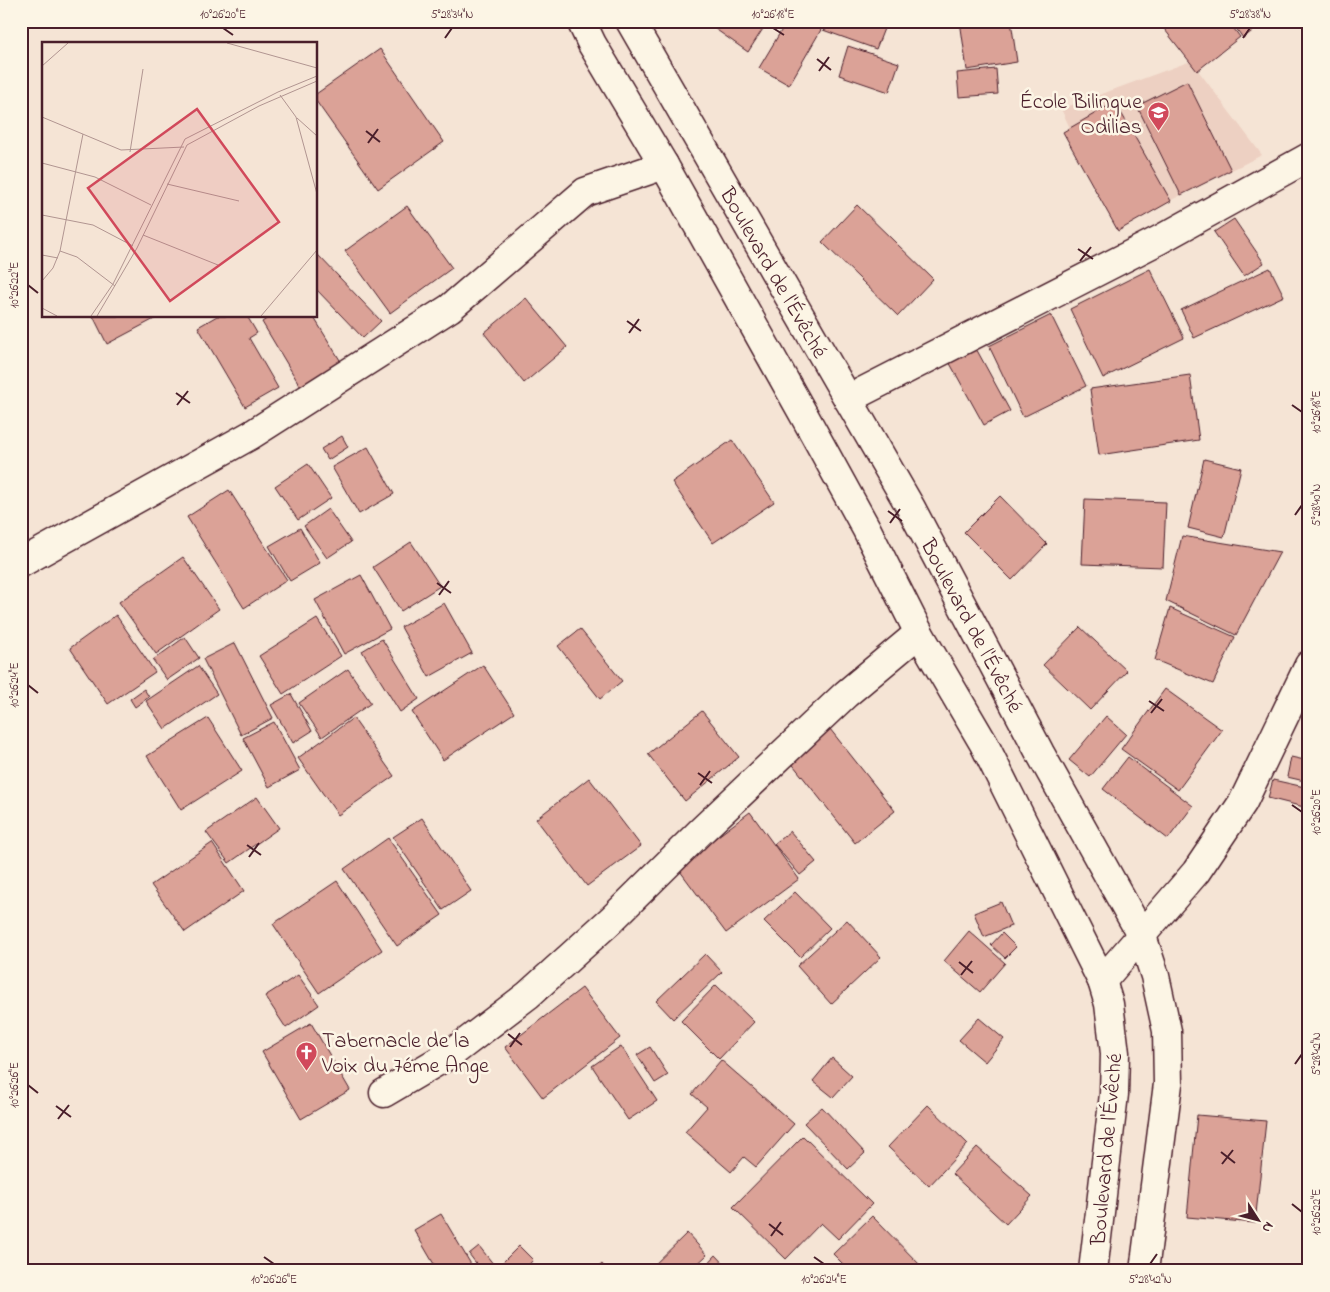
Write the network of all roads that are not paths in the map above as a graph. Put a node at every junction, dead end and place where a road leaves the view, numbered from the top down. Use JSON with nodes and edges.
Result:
{"nodes":[{"id":1,"x":581,"y":21,"type":"edge"},
{"id":2,"x":630,"y":21,"type":"edge"},
{"id":3,"x":1309,"y":157,"type":"edge"},
{"id":4,"x":664,"y":164,"type":"junction"},
{"id":5,"x":848,"y":399,"type":"junction"},
{"id":6,"x":21,"y":563,"type":"edge"},
{"id":7,"x":919,"y":633,"type":"junction"},
{"id":8,"x":1309,"y":665,"type":"edge"},
{"id":9,"x":1142,"y":936,"type":"junction"},
{"id":10,"x":1102,"y":981,"type":"junction"},
{"id":11,"x":384,"y":1092,"type":"dead end"},
{"id":12,"x":1093,"y":1271,"type":"edge"},
{"id":13,"x":1144,"y":1271,"type":"edge"}],
"edges":[{"from":1,"to":4,"type":"main road","name":"Boulevard de l'Évêché"},
{"from":2,"to":5,"type":"main road","name":"Boulevard de l'Évêché"},
{"from":3,"to":5,"type":"main road"},
{"from":4,"to":6,"type":"main road"},
{"from":4,"to":7,"type":"main road","name":"Boulevard de l'Évêché"},
{"from":5,"to":9,"type":"main road","name":"Boulevard de l'Évêché"},
{"from":7,"to":10,"type":"main road","name":"Boulevard de l'Évêché"},
{"from":7,"to":11,"type":"main road"},
{"from":8,"to":9,"type":"main road"},
{"from":9,"to":10,"type":"main road"},
{"from":9,"to":13,"type":"main road","name":"Boulevard de l'Évêché"},
{"from":10,"to":12,"type":"main road","name":"Boulevard de l'Évêché"}]}
